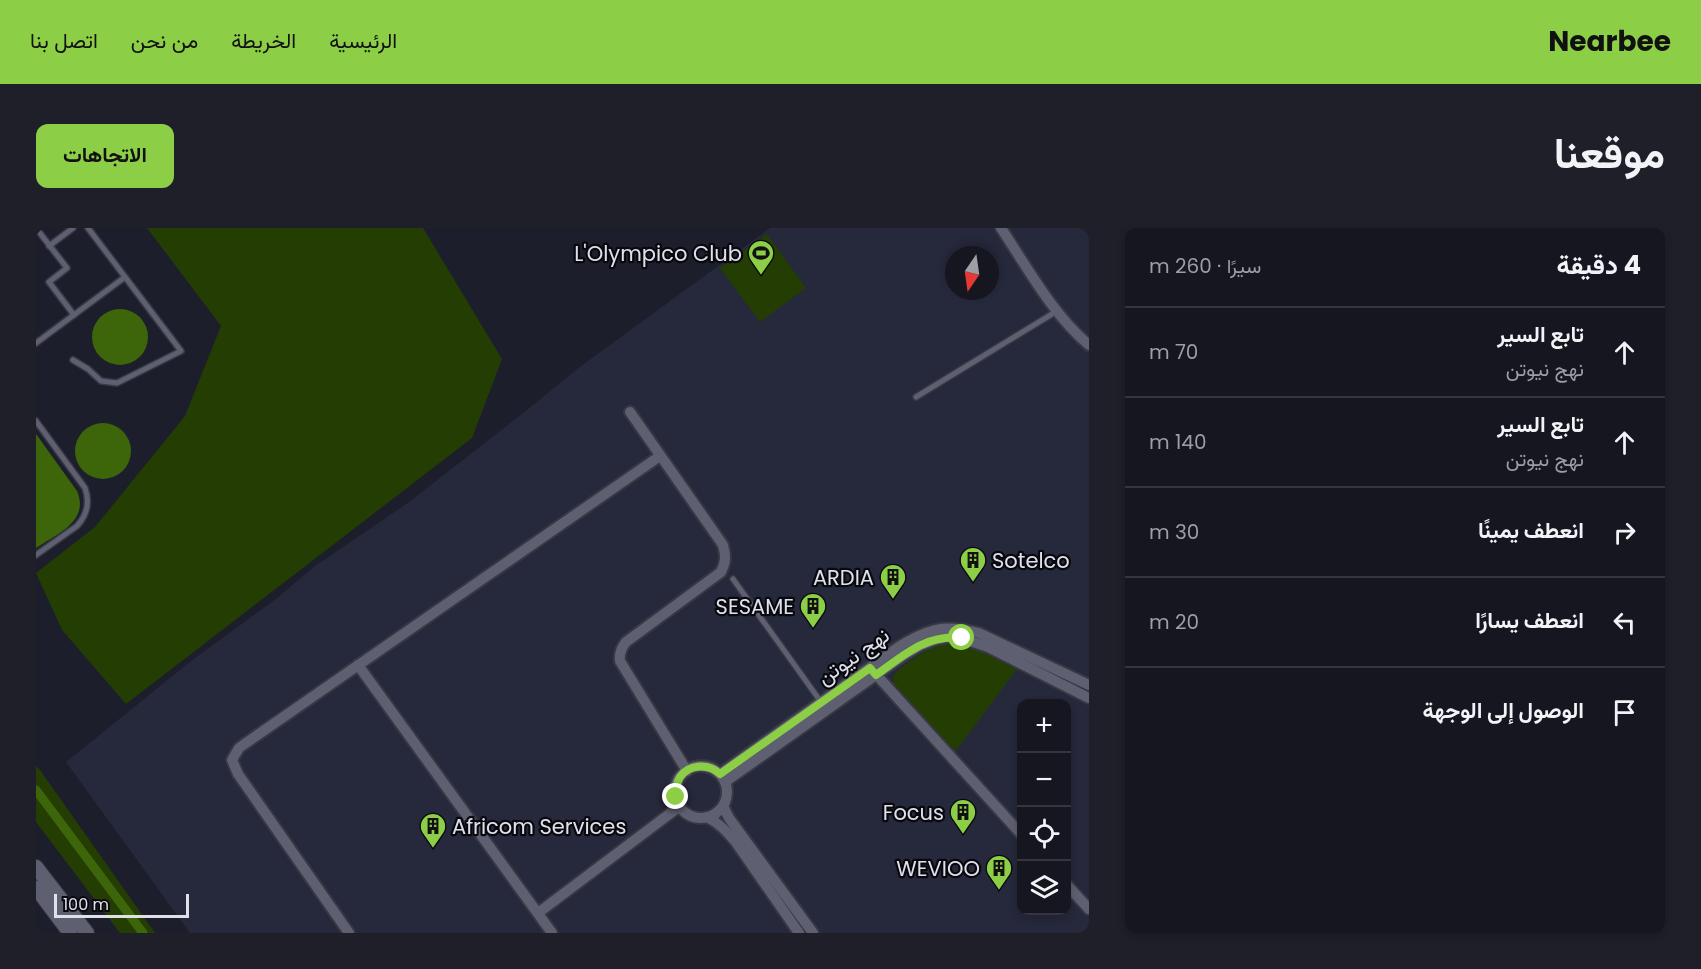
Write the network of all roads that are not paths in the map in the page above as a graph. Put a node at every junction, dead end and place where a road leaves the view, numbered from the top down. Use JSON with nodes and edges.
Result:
{"nodes":[{"id":1,"x":36,"y":228,"type":"edge"},
{"id":2,"x":73,"y":228,"type":"edge"},
{"id":3,"x":88,"y":228,"type":"edge"},
{"id":4,"x":1001,"y":228,"type":"edge"},
{"id":5,"x":49,"y":246,"type":"junction"},
{"id":6,"x":125,"y":277,"type":"junction"},
{"id":7,"x":1057,"y":311,"type":"junction"},
{"id":8,"x":74,"y":315,"type":"junction"},
{"id":9,"x":36,"y":343,"type":"edge"},
{"id":10,"x":1089,"y":345,"type":"edge"},
{"id":11,"x":74,"y":360,"type":"dead end"},
{"id":12,"x":916,"y":396,"type":"dead end"},
{"id":13,"x":630,"y":412,"type":"dead end"},
{"id":14,"x":36,"y":421,"type":"edge"},
{"id":15,"x":660,"y":456,"type":"junction"},
{"id":16,"x":36,"y":555,"type":"edge"},
{"id":17,"x":733,"y":579,"type":"dead end"},
{"id":18,"x":941,"y":633,"type":"junction"},
{"id":19,"x":358,"y":665,"type":"junction"},
{"id":20,"x":873,"y":671,"type":"junction"},
{"id":21,"x":1089,"y":685,"type":"edge"},
{"id":22,"x":1089,"y":698,"type":"edge"},
{"id":23,"x":821,"y":702,"type":"junction"},
{"id":24,"x":687,"y":771,"type":"junction"},
{"id":25,"x":723,"y":778,"type":"junction"},
{"id":26,"x":680,"y":806,"type":"junction"},
{"id":27,"x":723,"y":806,"type":"junction"},
{"id":28,"x":707,"y":818,"type":"junction"},
{"id":29,"x":1017,"y":829,"type":"edge"},
{"id":30,"x":36,"y":867,"type":"edge"},
{"id":31,"x":36,"y":888,"type":"edge"},
{"id":32,"x":1071,"y":889,"type":"edge"},
{"id":33,"x":1089,"y":909,"type":"edge"},
{"id":34,"x":538,"y":913,"type":"junction"},
{"id":35,"x":70,"y":933,"type":"edge"},
{"id":36,"x":87,"y":933,"type":"edge"},
{"id":37,"x":349,"y":933,"type":"edge"},
{"id":38,"x":552,"y":933,"type":"edge"},
{"id":39,"x":799,"y":933,"type":"edge"},
{"id":40,"x":813,"y":933,"type":"edge"}],
"edges":[{"from":1,"to":5,"type":"lane"},
{"from":2,"to":5,"type":"lane"},
{"from":3,"to":6,"type":"lane"},
{"from":4,"to":7,"type":"street"},
{"from":5,"to":8,"type":"lane"},
{"from":6,"to":8,"type":"lane"},
{"from":6,"to":11,"type":"lane"},
{"from":7,"to":10,"type":"street"},
{"from":7,"to":12,"type":"lane"},
{"from":8,"to":9,"type":"lane"},
{"from":13,"to":15,"type":"street"},
{"from":14,"to":16,"type":"lane"},
{"from":15,"to":19,"type":"street"},
{"from":15,"to":24,"type":"street"},
{"from":17,"to":23,"type":"lane"},
{"from":18,"to":20,"type":"street","name":"نهج نيوتن"},
{"from":18,"to":21,"type":"street","name":"نهج نيوتن"},
{"from":18,"to":22,"type":"street","name":"نهج نيوتن"},
{"from":19,"to":34,"type":"street"},
{"from":19,"to":37,"type":"street"},
{"from":20,"to":23,"type":"street","name":"نهج نيوتن"},
{"from":20,"to":25,"type":"street","name":"نهج نيوتن"},
{"from":20,"to":29,"type":"street"},
{"from":23,"to":25,"type":"street","name":"نهج نيوتن"},
{"from":24,"to":25,"type":"street"},
{"from":24,"to":26,"type":"street"},
{"from":25,"to":27,"type":"street"},
{"from":26,"to":28,"type":"street"},
{"from":26,"to":34,"type":"street"},
{"from":27,"to":28,"type":"street"},
{"from":27,"to":40,"type":"street"},
{"from":28,"to":39,"type":"street"},
{"from":30,"to":36,"type":"street"},
{"from":31,"to":35,"type":"street"},
{"from":32,"to":33,"type":"street"},
{"from":34,"to":38,"type":"street"}]}
